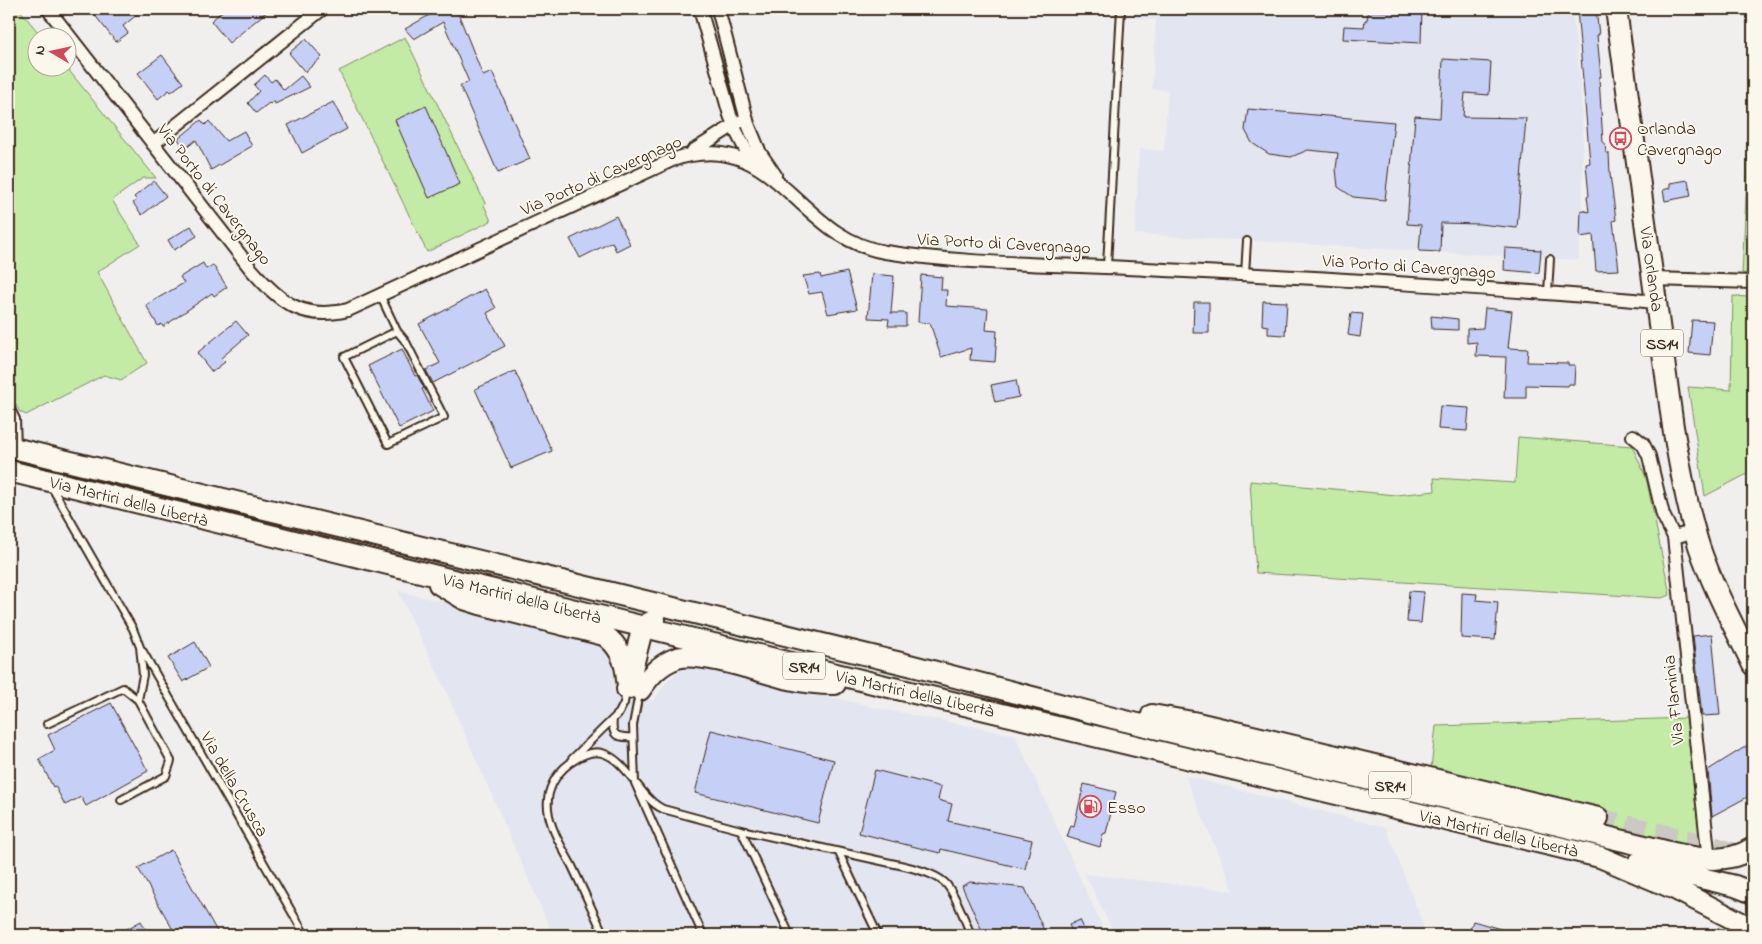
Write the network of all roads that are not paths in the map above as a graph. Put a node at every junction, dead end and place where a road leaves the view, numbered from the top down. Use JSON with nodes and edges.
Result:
{"nodes":[{"id":1,"x":48,"y":9,"type":"edge"},
{"id":2,"x":322,"y":9,"type":"edge"},
{"id":3,"x":700,"y":9,"type":"edge"},
{"id":4,"x":718,"y":9,"type":"edge"},
{"id":5,"x":1121,"y":9,"type":"edge"},
{"id":6,"x":1616,"y":9,"type":"edge"},
{"id":7,"x":744,"y":105,"type":"junction"},
{"id":8,"x":734,"y":126,"type":"junction"},
{"id":9,"x":153,"y":144,"type":"junction"},
{"id":10,"x":686,"y":155,"type":"junction"},
{"id":11,"x":753,"y":164,"type":"junction"},
{"id":12,"x":782,"y":186,"type":"junction"},
{"id":13,"x":1247,"y":241,"type":"dead end"},
{"id":14,"x":1550,"y":259,"type":"dead end"},
{"id":15,"x":1107,"y":266,"type":"junction"},
{"id":16,"x":1245,"y":274,"type":"junction"},
{"id":17,"x":1654,"y":279,"type":"junction"},
{"id":18,"x":1753,"y":282,"type":"edge"},
{"id":19,"x":1548,"y":293,"type":"junction"},
{"id":20,"x":380,"y":295,"type":"junction"},
{"id":21,"x":1657,"y":302,"type":"junction"},
{"id":22,"x":396,"y":331,"type":"junction"},
{"id":23,"x":9,"y":405,"type":"edge"},
{"id":24,"x":1633,"y":436,"type":"dead end"},
{"id":25,"x":13,"y":448,"type":"edge"},
{"id":26,"x":9,"y":471,"type":"edge"},
{"id":27,"x":48,"y":481,"type":"junction"},
{"id":28,"x":1695,"y":531,"type":"junction"},
{"id":29,"x":1674,"y":537,"type":"junction"},
{"id":30,"x":456,"y":556,"type":"junction"},
{"id":31,"x":420,"y":573,"type":"junction"},
{"id":32,"x":649,"y":627,"type":"junction"},
{"id":33,"x":140,"y":647,"type":"junction"},
{"id":34,"x":899,"y":663,"type":"junction"},
{"id":35,"x":1753,"y":665,"type":"edge"},
{"id":36,"x":885,"y":686,"type":"junction"},
{"id":37,"x":633,"y":689,"type":"junction"},
{"id":38,"x":1026,"y":694,"type":"junction"},
{"id":39,"x":138,"y":700,"type":"junction"},
{"id":40,"x":613,"y":719,"type":"junction"},
{"id":41,"x":47,"y":724,"type":"dead end"},
{"id":42,"x":633,"y":737,"type":"junction"},
{"id":43,"x":564,"y":768,"type":"junction"},
{"id":44,"x":635,"y":783,"type":"junction"},
{"id":45,"x":121,"y":800,"type":"dead end"},
{"id":46,"x":1598,"y":818,"type":"tunnel mouth"},
{"id":47,"x":741,"y":830,"type":"junction"},
{"id":48,"x":1753,"y":848,"type":"edge"},
{"id":49,"x":839,"y":852,"type":"junction"},
{"id":50,"x":1600,"y":857,"type":"junction"},
{"id":51,"x":1708,"y":860,"type":"junction"},
{"id":52,"x":1753,"y":893,"type":"edge"},
{"id":53,"x":1753,"y":929,"type":"edge"},
{"id":54,"x":305,"y":935,"type":"edge"},
{"id":55,"x":604,"y":935,"type":"edge"},
{"id":56,"x":703,"y":935,"type":"edge"},
{"id":57,"x":790,"y":935,"type":"edge"},
{"id":58,"x":878,"y":935,"type":"edge"},
{"id":59,"x":971,"y":935,"type":"edge"}],
"edges":[{"from":1,"to":9,"type":"street","name":"Via Porto di Cavergnago"},
{"from":2,"to":9,"type":"street"},
{"from":3,"to":8,"type":"street"},
{"from":4,"to":7,"type":"street"},
{"from":5,"to":15,"type":"lane"},
{"from":6,"to":17,"type":"main road","name":"Via Orlanda","number":"SS14"},
{"from":7,"to":8,"type":"street"},
{"from":7,"to":12,"type":"street"},
{"from":8,"to":10,"type":"street"},
{"from":8,"to":11,"type":"street"},
{"from":9,"to":20,"type":"street","name":"Via Porto di Cavergnago"},
{"from":10,"to":11,"type":"street","name":"Via Porto di Cavergnago"},
{"from":10,"to":20,"type":"street","name":"Via Porto di Cavergnago"},
{"from":11,"to":12,"type":"street","name":"Via Porto di Cavergnago"},
{"from":12,"to":15,"type":"street","name":"Via Porto di Cavergnago"},
{"from":13,"to":16,"type":"lane"},
{"from":14,"to":19,"type":"lane"},
{"from":15,"to":16,"type":"street","name":"Via Porto di Cavergnago"},
{"from":16,"to":19,"type":"street","name":"Via Porto di Cavergnago"},
{"from":17,"to":18,"type":"street"},
{"from":17,"to":21,"type":"main road","name":"Via Orlanda","number":"SS14"},
{"from":19,"to":21,"type":"street","name":"Via Porto di Cavergnago"},
{"from":20,"to":22,"type":"lane"},
{"from":21,"to":28,"type":"main road","name":"Via Orlanda","number":"SS14"},
{"from":22,"to":22,"type":"lane"},
{"from":23,"to":25,"type":"lane"},
{"from":24,"to":29,"type":"street","name":"Via Flaminia"},
{"from":25,"to":30,"type":"main road","name":"Via Martiri della Libertà","number":"SR14"},
{"from":26,"to":27,"type":"main road","name":"Via Martiri della Libertà","number":"SR14"},
{"from":27,"to":31,"type":"main road","name":"Via Martiri della Libertà","number":"SR14"},
{"from":27,"to":33,"type":"lane"},
{"from":28,"to":29,"type":"street"},
{"from":28,"to":35,"type":"main road","name":"Via Orlanda","number":"SS14"},
{"from":29,"to":51,"type":"street","name":"Via Flaminia"},
{"from":30,"to":32,"type":"main road"},
{"from":30,"to":34,"type":"main road","name":"Via Martiri della Libertà","number":"SR14"},
{"from":31,"to":32,"type":"main road","name":"Via Martiri della Libertà","number":"SR14"},
{"from":31,"to":37,"type":"main road"},
{"from":32,"to":34,"type":"main road"},
{"from":32,"to":36,"type":"main road","name":"Via Martiri della Libertà","number":"SR14"},
{"from":32,"to":37,"type":"main road"},
{"from":33,"to":39,"type":"lane"},
{"from":33,"to":54,"type":"lane","name":"Via della Crusca"},
{"from":34,"to":38,"type":"main road","name":"Via Martiri della Libertà","number":"SR14"},
{"from":36,"to":37,"type":"main road"},
{"from":36,"to":50,"type":"main road","name":"Via Martiri della Libertà","number":"SR14"},
{"from":37,"to":40,"type":"lane"},
{"from":37,"to":42,"type":"lane"},
{"from":38,"to":46,"type":"main road","name":"Via Martiri della Libertà","number":"SR14"},
{"from":38,"to":51,"type":"main road","name":"Via Martiri della Libertà","number":"SR14"},
{"from":39,"to":41,"type":"lane"},
{"from":39,"to":45,"type":"lane"},
{"from":40,"to":42,"type":"lane"},
{"from":40,"to":43,"type":"lane"},
{"from":42,"to":44,"type":"lane"},
{"from":43,"to":44,"type":"lane"},
{"from":43,"to":55,"type":"lane"},
{"from":44,"to":47,"type":"lane"},
{"from":44,"to":56,"type":"lane"},
{"from":47,"to":49,"type":"lane"},
{"from":47,"to":57,"type":"lane"},
{"from":48,"to":51,"type":"main road","name":"Via Martiri della Libertà","number":"SR14"},
{"from":49,"to":58,"type":"lane"},
{"from":49,"to":59,"type":"lane"},
{"from":50,"to":52,"type":"main road","number":"SR14"},
{"from":50,"to":53,"type":"main road","name":"Via Martiri della Libertà","number":"SR14"}]}
